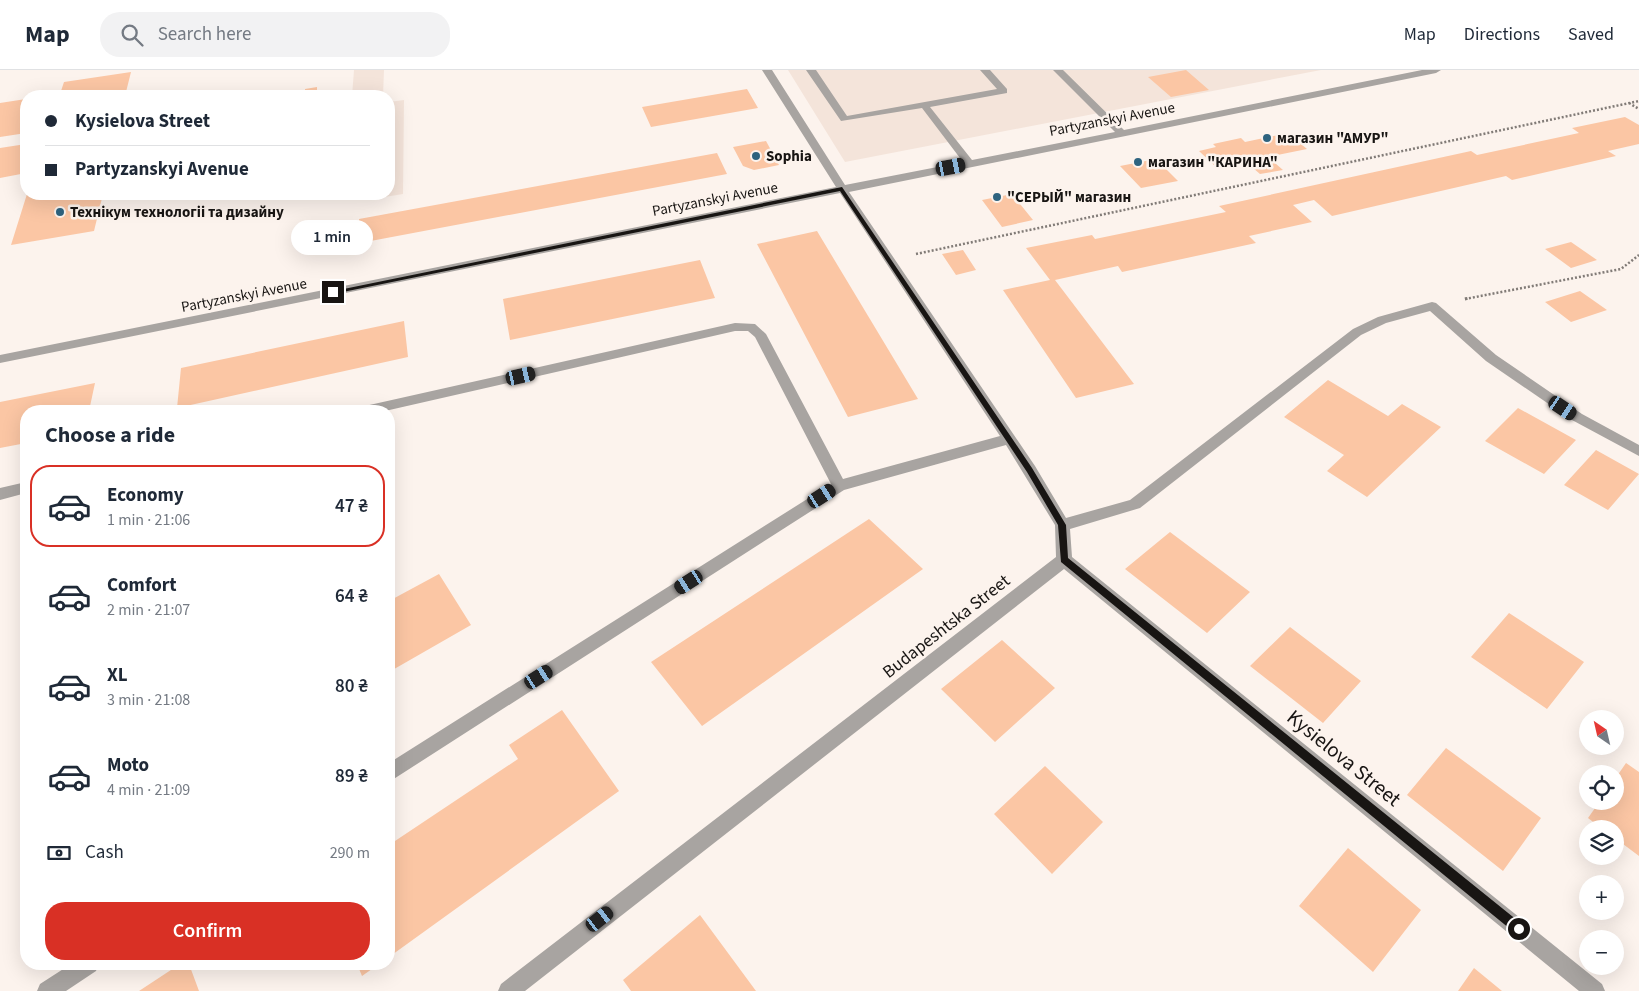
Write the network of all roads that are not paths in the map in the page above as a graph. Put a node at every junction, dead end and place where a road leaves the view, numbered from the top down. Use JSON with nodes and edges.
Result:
{"nodes":[{"id":1,"x":767,"y":70,"type":"edge"},
{"id":2,"x":812,"y":70,"type":"edge"},
{"id":3,"x":985,"y":70,"type":"edge"},
{"id":4,"x":1058,"y":70,"type":"edge"},
{"id":5,"x":1391,"y":70,"type":"edge"},
{"id":6,"x":1436,"y":70,"type":"edge"},
{"id":7,"x":1401,"y":77,"type":"junction"},
{"id":8,"x":924,"y":105,"type":"junction"},
{"id":9,"x":1122,"y":132,"type":"junction"},
{"id":10,"x":969,"y":163,"type":"junction"},
{"id":11,"x":842,"y":189,"type":"junction"},
{"id":12,"x":0,"y":359,"type":"edge"},
{"id":13,"x":391,"y":405,"type":"edge"},
{"id":14,"x":1008,"y":439,"type":"junction"},
{"id":15,"x":1639,"y":451,"type":"edge"},
{"id":16,"x":839,"y":486,"type":"junction"},
{"id":17,"x":20,"y":489,"type":"edge"},
{"id":18,"x":0,"y":494,"type":"edge"},
{"id":19,"x":1062,"y":525,"type":"junction"},
{"id":20,"x":1064,"y":560,"type":"junction"},
{"id":21,"x":395,"y":769,"type":"edge"},
{"id":22,"x":80,"y":970,"type":"edge"},
{"id":23,"x":521,"y":987,"type":"edge"},
{"id":24,"x":47,"y":991,"type":"edge"},
{"id":25,"x":1596,"y":991,"type":"edge"}],
"edges":[{"from":1,"to":11,"type":"street"},
{"from":2,"to":8,"type":"street"},
{"from":3,"to":8,"type":"street"},
{"from":4,"to":9,"type":"street"},
{"from":5,"to":7,"type":"street"},
{"from":6,"to":7,"type":"street","name":"Partyzanskyi Avenue"},
{"from":7,"to":9,"type":"street","name":"Partyzanskyi Avenue"},
{"from":8,"to":10,"type":"street"},
{"from":9,"to":10,"type":"street","name":"Partyzanskyi Avenue"},
{"from":10,"to":11,"type":"street","name":"Partyzanskyi Avenue"},
{"from":11,"to":12,"type":"street","name":"Partyzanskyi Avenue"},
{"from":11,"to":14,"type":"street"},
{"from":13,"to":16,"type":"street"},
{"from":14,"to":16,"type":"street"},
{"from":14,"to":19,"type":"street"},
{"from":15,"to":19,"type":"street"},
{"from":16,"to":21,"type":"street"},
{"from":17,"to":18,"type":"street"},
{"from":19,"to":20,"type":"street"},
{"from":20,"to":23,"type":"street","name":"Budapeshtska Street"},
{"from":20,"to":25,"type":"street","name":"Kysielova Street"},
{"from":22,"to":24,"type":"street"}]}
